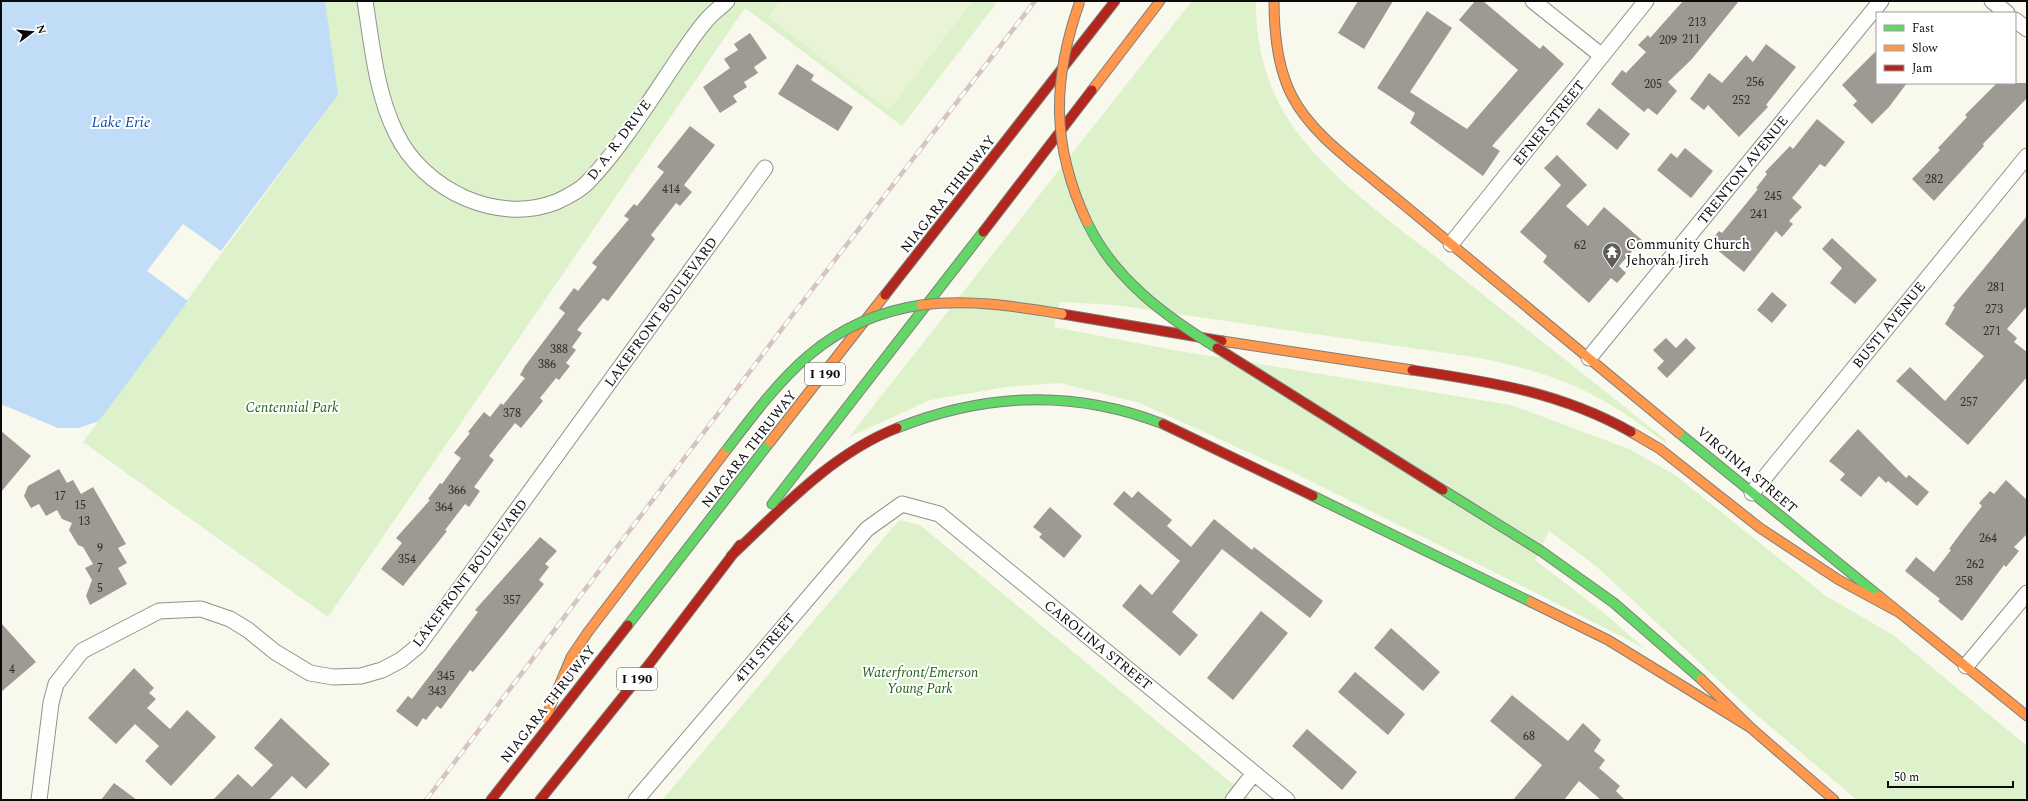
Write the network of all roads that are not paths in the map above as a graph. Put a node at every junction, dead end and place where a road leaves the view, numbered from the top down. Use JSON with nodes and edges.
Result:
{"nodes":[{"id":1,"x":365,"y":1,"type":"edge"},
{"id":2,"x":727,"y":1,"type":"edge"},
{"id":3,"x":1080,"y":1,"type":"edge"},
{"id":4,"x":1116,"y":1,"type":"edge"},
{"id":5,"x":1160,"y":1,"type":"edge"},
{"id":6,"x":1274,"y":1,"type":"edge"},
{"id":7,"x":1533,"y":1,"type":"edge"},
{"id":8,"x":1646,"y":1,"type":"edge"},
{"id":9,"x":1881,"y":1,"type":"edge"},
{"id":10,"x":1992,"y":1,"type":"edge"},
{"id":11,"x":2006,"y":12,"type":"edge"},
{"id":12,"x":2016,"y":21,"type":"edge"},
{"id":13,"x":2027,"y":29,"type":"edge"},
{"id":14,"x":1602,"y":56,"type":"junction"},
{"id":15,"x":2027,"y":156,"type":"edge"},
{"id":16,"x":765,"y":168,"type":"dead end"},
{"id":17,"x":1451,"y":244,"type":"junction"},
{"id":18,"x":1589,"y":358,"type":"junction"},
{"id":19,"x":1752,"y":493,"type":"junction"},
{"id":20,"x":902,"y":504,"type":"joint"},
{"id":21,"x":731,"y":556,"type":"junction"},
{"id":22,"x":2027,"y":593,"type":"edge"},
{"id":23,"x":1900,"y":614,"type":"junction"},
{"id":24,"x":1966,"y":666,"type":"junction"},
{"id":25,"x":2027,"y":716,"type":"edge"},
{"id":26,"x":1751,"y":728,"type":"junction"},
{"id":27,"x":533,"y":745,"type":"junction"},
{"id":28,"x":1254,"y":773,"type":"junction"},
{"id":29,"x":39,"y":800,"type":"edge"},
{"id":30,"x":491,"y":800,"type":"edge"},
{"id":31,"x":540,"y":800,"type":"edge"},
{"id":32,"x":636,"y":800,"type":"edge"},
{"id":33,"x":1233,"y":800,"type":"edge"},
{"id":34,"x":1287,"y":800,"type":"edge"},
{"id":35,"x":1834,"y":800,"type":"edge"}],
"edges":[{"from":1,"to":2,"type":"street","name":"D. A. R. DRIVE"},
{"from":3,"to":26,"type":"main road","bridge":true},
{"from":4,"to":27,"type":"main road","name":"NIAGARA THRUWAY","number":"I 190"},
{"from":5,"to":21,"type":"main road","number":"I 190"},
{"from":6,"to":17,"type":"main road","name":"VIRGINIA STREET"},
{"from":7,"to":14,"type":"street"},
{"from":8,"to":14,"type":"street","name":"EFNER STREET"},
{"from":9,"to":18,"type":"street","name":"TRENTON AVENUE"},
{"from":10,"to":11,"type":"street"},
{"from":12,"to":13,"type":"street"},
{"from":14,"to":17,"type":"street","name":"EFNER STREET"},
{"from":15,"to":19,"type":"street","name":"BUSTI AVENUE"},
{"from":16,"to":29,"type":"street","name":"LAKEFRONT BOULEVARD"},
{"from":17,"to":18,"type":"main road","name":"VIRGINIA STREET"},
{"from":18,"to":19,"type":"main road","name":"VIRGINIA STREET"},
{"from":19,"to":23,"type":"main road","name":"VIRGINIA STREET"},
{"from":20,"to":28,"type":"street","name":"CAROLINA STREET"},
{"from":20,"to":32,"type":"street","name":"4TH STREET"},
{"from":21,"to":26,"type":"main road"},
{"from":21,"to":31,"type":"main road","number":"I 190"},
{"from":22,"to":24,"type":"street"},
{"from":23,"to":24,"type":"main road","name":"VIRGINIA STREET"},
{"from":23,"to":27,"type":"main road","bridge":true},
{"from":24,"to":25,"type":"main road","name":"VIRGINIA STREET"},
{"from":26,"to":35,"type":"main road"},
{"from":27,"to":30,"type":"main road","name":"NIAGARA THRUWAY","number":"I 190"},
{"from":28,"to":33,"type":"street"},
{"from":28,"to":34,"type":"street","name":"CAROLINA STREET"}]}
